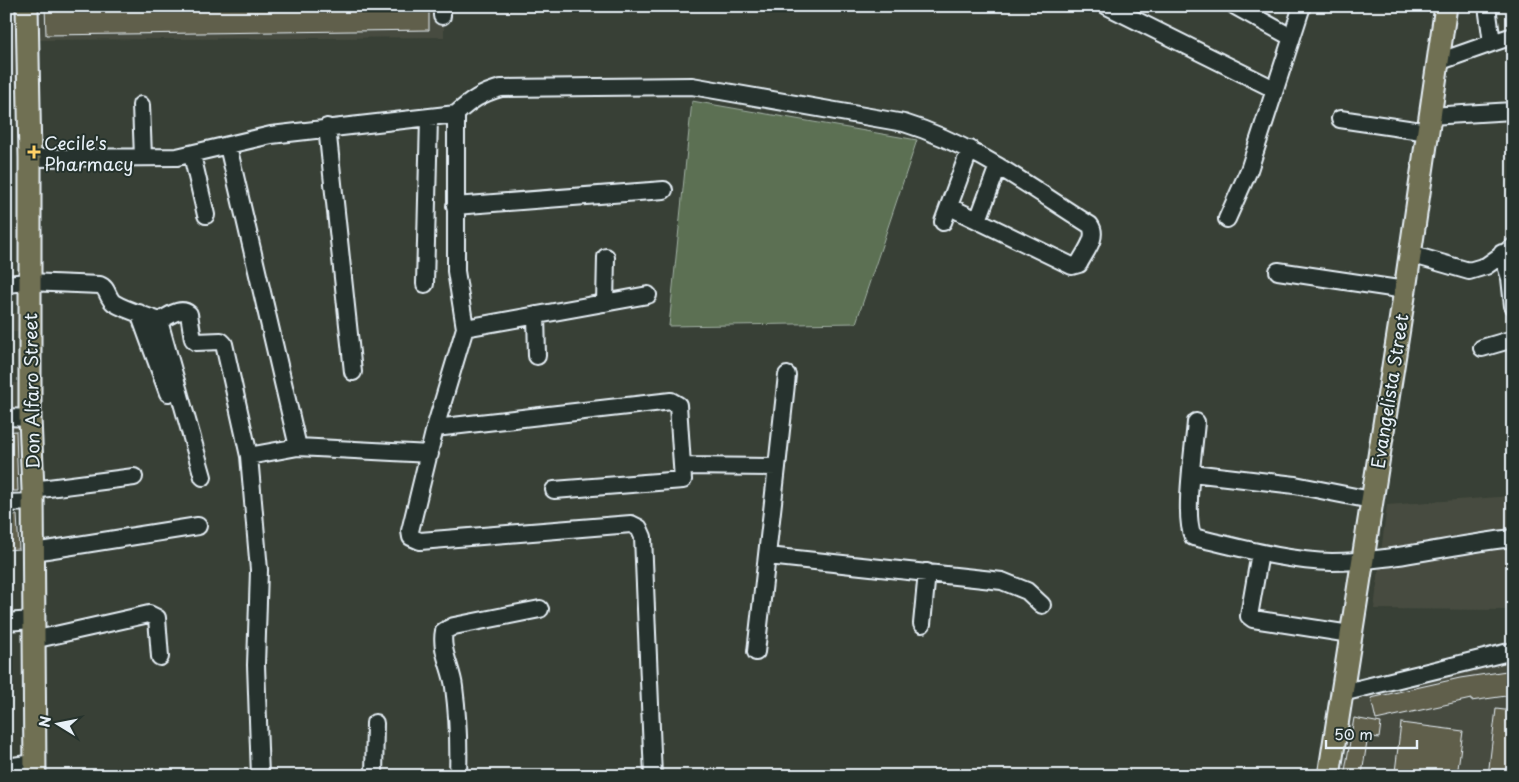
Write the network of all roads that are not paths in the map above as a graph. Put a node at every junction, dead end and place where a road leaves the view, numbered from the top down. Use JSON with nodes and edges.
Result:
{"nodes":[{"id":1,"x":27,"y":6,"type":"edge"},
{"id":2,"x":1107,"y":6,"type":"edge"},
{"id":3,"x":1235,"y":6,"type":"edge"},
{"id":4,"x":1302,"y":6,"type":"edge"},
{"id":5,"x":1446,"y":6,"type":"edge"},
{"id":6,"x":1487,"y":6,"type":"edge"},
{"id":7,"x":1513,"y":36,"type":"edge"},
{"id":8,"x":1291,"y":37,"type":"junction"},
{"id":9,"x":1492,"y":43,"type":"junction"},
{"id":10,"x":1438,"y":62,"type":"junction"},
{"id":11,"x":1274,"y":89,"type":"junction"},
{"id":12,"x":141,"y":105,"type":"dead end"},
{"id":13,"x":1513,"y":111,"type":"edge"},
{"id":14,"x":456,"y":114,"type":"junction"},
{"id":15,"x":429,"y":117,"type":"junction"},
{"id":16,"x":1340,"y":119,"type":"dead end"},
{"id":17,"x":1429,"y":124,"type":"junction"},
{"id":18,"x":327,"y":128,"type":"junction"},
{"id":19,"x":228,"y":146,"type":"junction"},
{"id":20,"x":970,"y":149,"type":"junction"},
{"id":21,"x":192,"y":155,"type":"junction"},
{"id":22,"x":143,"y":157,"type":"junction"},
{"id":23,"x":30,"y":158,"type":"junction"},
{"id":24,"x":998,"y":166,"type":"junction"},
{"id":25,"x":664,"y":190,"type":"dead end"},
{"id":26,"x":455,"y":206,"type":"junction"},
{"id":27,"x":950,"y":207,"type":"junction"},
{"id":28,"x":206,"y":215,"type":"dead end"},
{"id":29,"x":978,"y":220,"type":"junction"},
{"id":30,"x":1227,"y":220,"type":"dead end"},
{"id":31,"x":943,"y":222,"type":"dead end"},
{"id":32,"x":1507,"y":250,"type":"edge"},
{"id":33,"x":1410,"y":254,"type":"junction"},
{"id":34,"x":606,"y":257,"type":"dead end"},
{"id":35,"x":1278,"y":271,"type":"dead end"},
{"id":36,"x":28,"y":282,"type":"junction"},
{"id":37,"x":6,"y":284,"type":"edge"},
{"id":38,"x":425,"y":284,"type":"dead end"},
{"id":39,"x":1405,"y":290,"type":"junction"},
{"id":40,"x":648,"y":295,"type":"dead end"},
{"id":41,"x":605,"y":303,"type":"junction"},
{"id":42,"x":1513,"y":306,"type":"edge"},
{"id":43,"x":139,"y":313,"type":"junction"},
{"id":44,"x":536,"y":315,"type":"junction"},
{"id":45,"x":159,"y":321,"type":"junction"},
{"id":46,"x":465,"y":328,"type":"junction"},
{"id":47,"x":1513,"y":339,"type":"edge"},
{"id":48,"x":1482,"y":348,"type":"dead end"},
{"id":49,"x":537,"y":356,"type":"dead end"},
{"id":50,"x":353,"y":372,"type":"dead end"},
{"id":51,"x":787,"y":376,"type":"dead end"},
{"id":52,"x":168,"y":393,"type":"dead end"},
{"id":53,"x":6,"y":417,"type":"edge"},
{"id":54,"x":30,"y":418,"type":"junction"},
{"id":55,"x":1196,"y":422,"type":"dead end"},
{"id":56,"x":435,"y":428,"type":"junction"},
{"id":57,"x":298,"y":447,"type":"junction"},
{"id":58,"x":430,"y":454,"type":"junction"},
{"id":59,"x":249,"y":456,"type":"junction"},
{"id":60,"x":684,"y":466,"type":"junction"},
{"id":61,"x":777,"y":467,"type":"junction"},
{"id":62,"x":1192,"y":473,"type":"junction"},
{"id":63,"x":134,"y":477,"type":"dead end"},
{"id":64,"x":203,"y":477,"type":"dead end"},
{"id":65,"x":554,"y":490,"type":"dead end"},
{"id":66,"x":33,"y":496,"type":"junction"},
{"id":67,"x":1372,"y":500,"type":"junction"},
{"id":68,"x":6,"y":503,"type":"edge"},
{"id":69,"x":198,"y":526,"type":"dead end"},
{"id":70,"x":1513,"y":538,"type":"edge"},
{"id":71,"x":34,"y":552,"type":"junction"},
{"id":72,"x":1260,"y":553,"type":"junction"},
{"id":73,"x":768,"y":556,"type":"junction"},
{"id":74,"x":1362,"y":560,"type":"junction"},
{"id":75,"x":927,"y":572,"type":"junction"},
{"id":76,"x":1042,"y":605,"type":"dead end"},
{"id":77,"x":540,"y":609,"type":"dead end"},
{"id":78,"x":6,"y":622,"type":"edge"},
{"id":79,"x":922,"y":624,"type":"dead end"},
{"id":80,"x":33,"y":630,"type":"junction"},
{"id":81,"x":1350,"y":634,"type":"junction"},
{"id":82,"x":756,"y":652,"type":"dead end"},
{"id":83,"x":1513,"y":652,"type":"edge"},
{"id":84,"x":160,"y":657,"type":"dead end"},
{"id":85,"x":1342,"y":693,"type":"junction"},
{"id":86,"x":375,"y":723,"type":"dead end"},
{"id":87,"x":6,"y":767,"type":"edge"},
{"id":88,"x":34,"y":770,"type":"edge"},
{"id":89,"x":260,"y":776,"type":"edge"},
{"id":90,"x":374,"y":776,"type":"edge"},
{"id":91,"x":458,"y":776,"type":"edge"},
{"id":92,"x":653,"y":776,"type":"edge"},
{"id":93,"x":1329,"y":776,"type":"edge"}],
"edges":[{"from":1,"to":23,"type":"main road","name":"Don Alfaro Street"},
{"from":2,"to":11,"type":"street"},
{"from":3,"to":8,"type":"street"},
{"from":4,"to":8,"type":"street"},
{"from":5,"to":10,"type":"main road","name":"Evangelista Street"},
{"from":6,"to":9,"type":"street"},
{"from":7,"to":9,"type":"street"},
{"from":8,"to":11,"type":"street"},
{"from":9,"to":10,"type":"street"},
{"from":10,"to":17,"type":"main road","name":"Evangelista Street"},
{"from":11,"to":30,"type":"street"},
{"from":12,"to":22,"type":"street"},
{"from":13,"to":17,"type":"street"},
{"from":14,"to":15,"type":"street"},
{"from":14,"to":20,"type":"street"},
{"from":14,"to":26,"type":"street"},
{"from":15,"to":18,"type":"street"},
{"from":15,"to":38,"type":"street"},
{"from":16,"to":17,"type":"street"},
{"from":17,"to":33,"type":"main road","name":"Evangelista Street"},
{"from":18,"to":19,"type":"street"},
{"from":18,"to":50,"type":"street"},
{"from":19,"to":21,"type":"street"},
{"from":19,"to":57,"type":"street"},
{"from":20,"to":24,"type":"street"},
{"from":20,"to":27,"type":"street"},
{"from":21,"to":22,"type":"street"},
{"from":21,"to":28,"type":"street"},
{"from":22,"to":23,"type":"street"},
{"from":23,"to":36,"type":"main road","name":"Don Alfaro Street"},
{"from":24,"to":29,"type":"street"},
{"from":24,"to":29,"type":"street"},
{"from":25,"to":26,"type":"street"},
{"from":26,"to":46,"type":"street"},
{"from":27,"to":29,"type":"street"},
{"from":27,"to":31,"type":"street"},
{"from":32,"to":33,"type":"street"},
{"from":32,"to":42,"type":"street"},
{"from":33,"to":39,"type":"main road","name":"Evangelista Street"},
{"from":34,"to":41,"type":"street"},
{"from":35,"to":39,"type":"street"},
{"from":36,"to":37,"type":"street"},
{"from":36,"to":43,"type":"street"},
{"from":36,"to":54,"type":"main road","name":"Don Alfaro Street"},
{"from":39,"to":67,"type":"main road","name":"Evangelista Street"},
{"from":40,"to":41,"type":"street"},
{"from":41,"to":44,"type":"street"},
{"from":43,"to":45,"type":"street"},
{"from":43,"to":52,"type":"street"},
{"from":44,"to":46,"type":"street"},
{"from":44,"to":49,"type":"street"},
{"from":45,"to":59,"type":"street"},
{"from":45,"to":64,"type":"street"},
{"from":46,"to":56,"type":"street"},
{"from":47,"to":48,"type":"street"},
{"from":51,"to":61,"type":"street"},
{"from":53,"to":54,"type":"street"},
{"from":54,"to":66,"type":"main road","name":"Don Alfaro Street"},
{"from":55,"to":62,"type":"street"},
{"from":56,"to":58,"type":"street"},
{"from":56,"to":60,"type":"street"},
{"from":57,"to":58,"type":"street"},
{"from":57,"to":59,"type":"street"},
{"from":58,"to":92,"type":"street"},
{"from":59,"to":89,"type":"street"},
{"from":60,"to":61,"type":"street"},
{"from":60,"to":65,"type":"street"},
{"from":61,"to":73,"type":"street"},
{"from":62,"to":67,"type":"street"},
{"from":62,"to":72,"type":"street"},
{"from":63,"to":66,"type":"street"},
{"from":66,"to":68,"type":"street"},
{"from":66,"to":71,"type":"main road","name":"Don Alfaro Street"},
{"from":67,"to":74,"type":"main road","name":"Evangelista Street"},
{"from":69,"to":71,"type":"street"},
{"from":70,"to":74,"type":"street"},
{"from":71,"to":80,"type":"main road","name":"Don Alfaro Street"},
{"from":72,"to":74,"type":"street"},
{"from":72,"to":81,"type":"street"},
{"from":73,"to":75,"type":"street"},
{"from":73,"to":82,"type":"street"},
{"from":74,"to":81,"type":"main road","name":"Evangelista Street"},
{"from":75,"to":76,"type":"street"},
{"from":75,"to":79,"type":"street"},
{"from":77,"to":91,"type":"street"},
{"from":78,"to":80,"type":"street"},
{"from":80,"to":84,"type":"street"},
{"from":80,"to":88,"type":"main road","name":"Don Alfaro Street"},
{"from":81,"to":85,"type":"main road","name":"Evangelista Street"},
{"from":83,"to":85,"type":"street"},
{"from":85,"to":93,"type":"main road","name":"Evangelista Street"},
{"from":86,"to":90,"type":"street"},
{"from":87,"to":88,"type":"street"}]}
